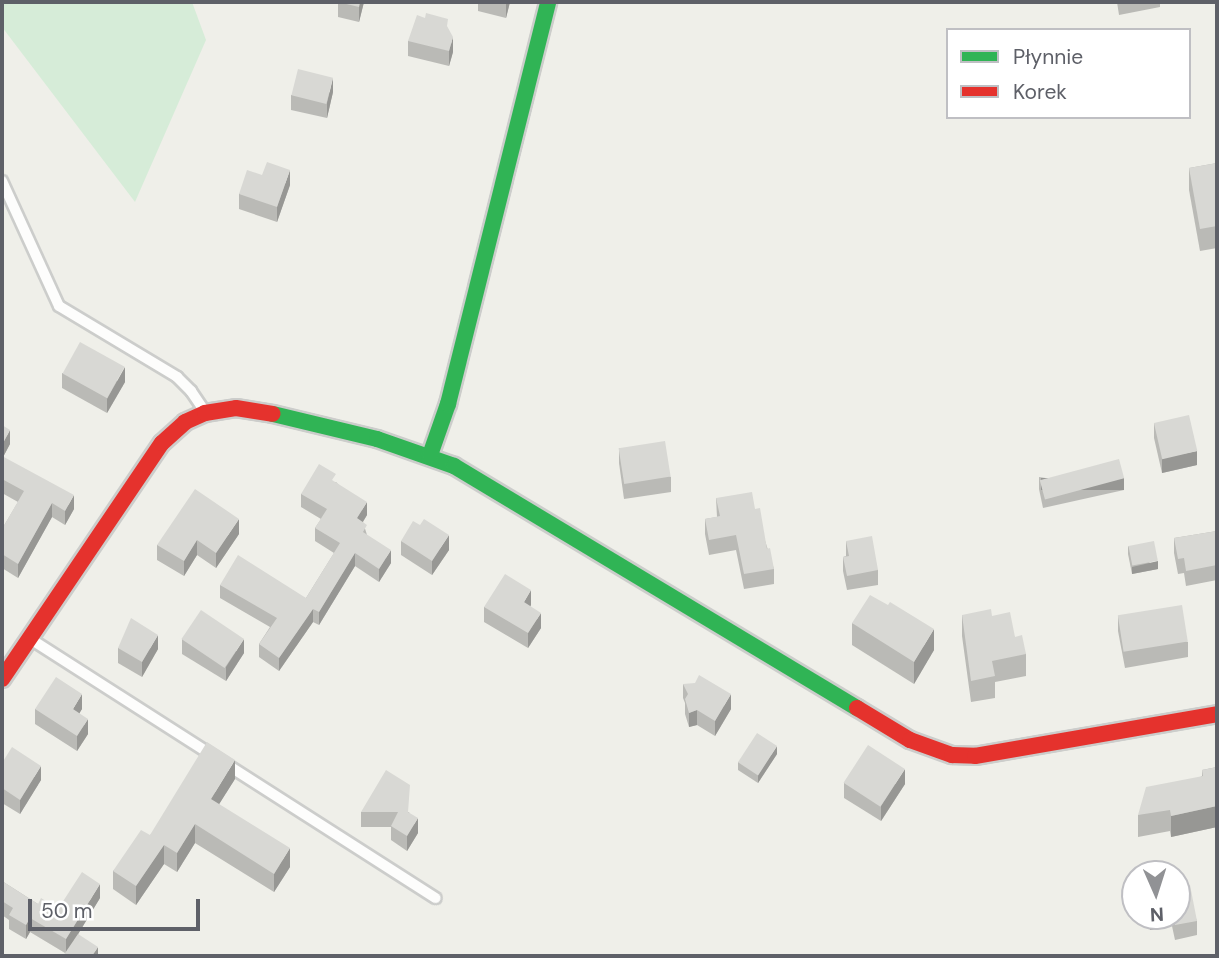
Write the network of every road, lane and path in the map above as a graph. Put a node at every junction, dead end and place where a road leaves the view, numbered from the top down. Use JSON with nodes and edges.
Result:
{"nodes":[{"id":1,"x":548,"y":2,"type":"edge"},
{"id":2,"x":2,"y":181,"type":"edge"},
{"id":3,"x":205,"y":413,"type":"junction"},
{"id":4,"x":429,"y":455,"type":"junction"},
{"id":5,"x":29,"y":638,"type":"junction"},
{"id":6,"x":2,"y":679,"type":"edge"},
{"id":7,"x":1217,"y":714,"type":"edge"},
{"id":8,"x":436,"y":898,"type":"dead end"}],
"edges":[{"from":1,"to":4,"type":"street"},
{"from":2,"to":3,"type":"lane"},
{"from":3,"to":4,"type":"street"},
{"from":3,"to":5,"type":"street"},
{"from":4,"to":7,"type":"street"},
{"from":5,"to":6,"type":"street"},
{"from":5,"to":8,"type":"lane"}]}
